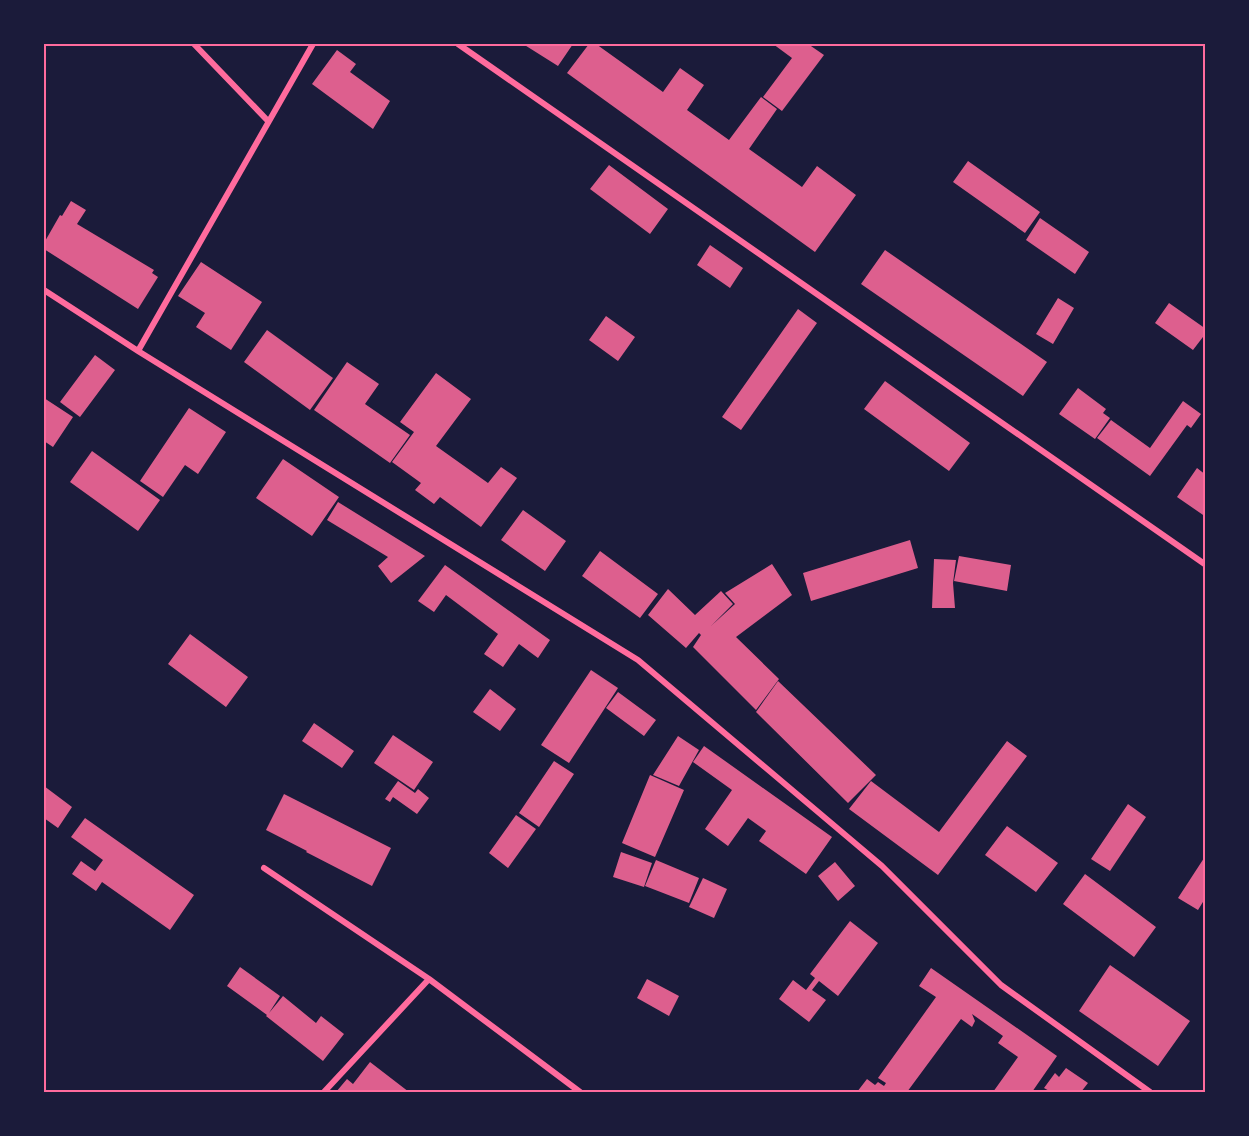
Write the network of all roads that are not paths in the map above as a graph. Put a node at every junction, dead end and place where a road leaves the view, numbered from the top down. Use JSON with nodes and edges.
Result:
{"nodes":[{"id":1,"x":194,"y":44,"type":"edge"},
{"id":2,"x":313,"y":44,"type":"edge"},
{"id":3,"x":458,"y":44,"type":"edge"},
{"id":4,"x":268,"y":122,"type":"junction"},
{"id":5,"x":44,"y":290,"type":"edge"},
{"id":6,"x":138,"y":351,"type":"junction"},
{"id":7,"x":1206,"y":565,"type":"edge"},
{"id":8,"x":264,"y":868,"type":"dead end"},
{"id":9,"x":429,"y":979,"type":"junction"},
{"id":10,"x":324,"y":1092,"type":"edge"},
{"id":11,"x":580,"y":1092,"type":"edge"},
{"id":12,"x":1150,"y":1092,"type":"edge"}],
"edges":[{"from":1,"to":4,"type":"street"},
{"from":2,"to":4,"type":"street"},
{"from":3,"to":7,"type":"street"},
{"from":4,"to":6,"type":"street"},
{"from":5,"to":6,"type":"street"},
{"from":6,"to":12,"type":"street"},
{"from":8,"to":9,"type":"street"},
{"from":9,"to":10,"type":"street"},
{"from":9,"to":11,"type":"street"}]}
